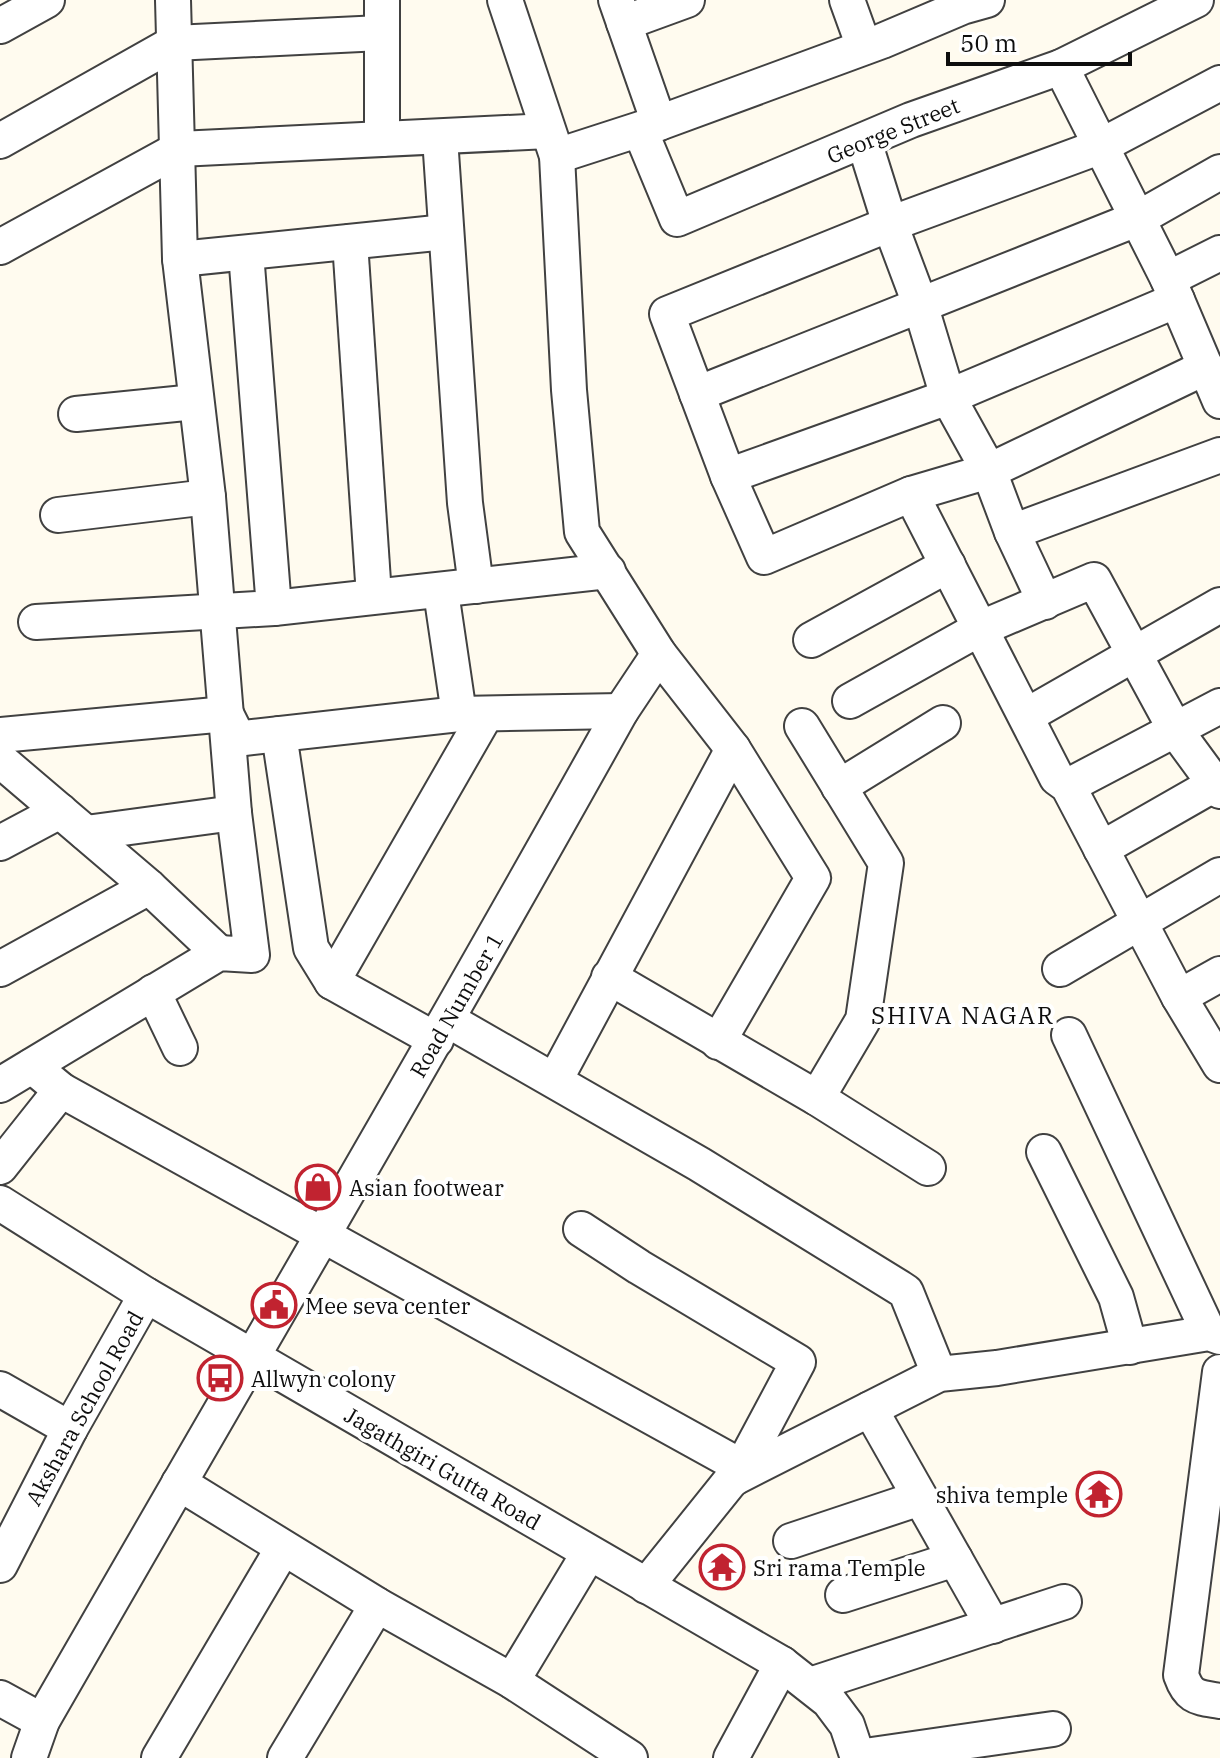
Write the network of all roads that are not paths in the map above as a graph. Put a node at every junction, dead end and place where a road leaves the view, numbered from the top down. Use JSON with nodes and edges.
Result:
{"nodes":[{"id":1,"x":47,"y":0,"type":"edge"},
{"id":2,"x":173,"y":0,"type":"edge"},
{"id":3,"x":505,"y":0,"type":"edge"},
{"id":4,"x":687,"y":0,"type":"edge"},
{"id":5,"x":847,"y":0,"type":"edge"},
{"id":6,"x":1196,"y":0,"type":"edge"},
{"id":7,"x":970,"y":2,"type":"edge"},
{"id":8,"x":620,"y":11,"type":"edge"},
{"id":9,"x":382,"y":16,"type":"edge"},
{"id":10,"x":0,"y":26,"type":"edge"},
{"id":11,"x":174,"y":43,"type":"junction"},
{"id":12,"x":864,"y":47,"type":"junction"},
{"id":13,"x":1061,"y":67,"type":"junction"},
{"id":14,"x":1220,"y":83,"type":"edge"},
{"id":15,"x":650,"y":127,"type":"junction"},
{"id":16,"x":440,"y":138,"type":"junction"},
{"id":17,"x":382,"y":139,"type":"junction"},
{"id":18,"x":0,"y":141,"type":"edge"},
{"id":19,"x":864,"y":141,"type":"junction"},
{"id":20,"x":552,"y":143,"type":"junction"},
{"id":21,"x":1099,"y":147,"type":"junction"},
{"id":22,"x":179,"y":149,"type":"junction"},
{"id":23,"x":1220,"y":172,"type":"edge"},
{"id":24,"x":1139,"y":218,"type":"junction"},
{"id":25,"x":890,"y":224,"type":"junction"},
{"id":26,"x":446,"y":232,"type":"junction"},
{"id":27,"x":350,"y":242,"type":"junction"},
{"id":28,"x":0,"y":247,"type":"edge"},
{"id":29,"x":246,"y":253,"type":"junction"},
{"id":30,"x":1220,"y":253,"type":"edge"},
{"id":31,"x":180,"y":259,"type":"junction"},
{"id":32,"x":1172,"y":290,"type":"junction"},
{"id":33,"x":920,"y":304,"type":"junction"},
{"id":34,"x":1207,"y":346,"type":"edge"},
{"id":35,"x":697,"y":394,"type":"junction"},
{"id":36,"x":948,"y":397,"type":"junction"},
{"id":37,"x":1220,"y":401,"type":"edge"},
{"id":38,"x":195,"y":402,"type":"junction"},
{"id":39,"x":76,"y":414,"type":"dead end"},
{"id":40,"x":1220,"y":455,"type":"edge"},
{"id":41,"x":989,"y":471,"type":"junction"},
{"id":42,"x":728,"y":476,"type":"junction"},
{"id":43,"x":911,"y":494,"type":"junction"},
{"id":44,"x":208,"y":497,"type":"junction"},
{"id":45,"x":58,"y":515,"type":"dead end"},
{"id":46,"x":1012,"y":532,"type":"junction"},
{"id":47,"x":948,"y":565,"type":"junction"},
{"id":48,"x":608,"y":571,"type":"junction"},
{"id":49,"x":476,"y":586,"type":"junction"},
{"id":50,"x":441,"y":592,"type":"junction"},
{"id":51,"x":374,"y":596,"type":"junction"},
{"id":52,"x":1045,"y":602,"type":"junction"},
{"id":53,"x":1220,"y":605,"type":"edge"},
{"id":54,"x":274,"y":608,"type":"junction"},
{"id":55,"x":218,"y":611,"type":"junction"},
{"id":56,"x":36,"y":622,"type":"dead end"},
{"id":57,"x":979,"y":629,"type":"junction"},
{"id":58,"x":811,"y":640,"type":"dead end"},
{"id":59,"x":659,"y":654,"type":"junction"},
{"id":60,"x":1135,"y":654,"type":"junction"},
{"id":61,"x":850,"y":701,"type":"dead end"},
{"id":62,"x":1220,"y":706,"type":"edge"},
{"id":63,"x":621,"y":711,"type":"junction"},
{"id":64,"x":226,"y":714,"type":"junction"},
{"id":65,"x":473,"y":714,"type":"junction"},
{"id":66,"x":1026,"y":716,"type":"junction"},
{"id":67,"x":943,"y":723,"type":"dead end"},
{"id":68,"x":802,"y":726,"type":"dead end"},
{"id":69,"x":1176,"y":731,"type":"junction"},
{"id":70,"x":279,"y":734,"type":"junction"},
{"id":71,"x":0,"y":735,"type":"edge"},
{"id":72,"x":733,"y":749,"type":"junction"},
{"id":73,"x":0,"y":760,"type":"edge"},
{"id":74,"x":1218,"y":785,"type":"edge"},
{"id":75,"x":1068,"y":786,"type":"junction"},
{"id":76,"x":839,"y":787,"type":"junction"},
{"id":77,"x":60,"y":811,"type":"junction"},
{"id":78,"x":234,"y":813,"type":"junction"},
{"id":79,"x":86,"y":833,"type":"junction"},
{"id":80,"x":0,"y":843,"type":"edge"},
{"id":81,"x":1101,"y":849,"type":"junction"},
{"id":82,"x":1220,"y":875,"type":"edge"},
{"id":83,"x":149,"y":887,"type":"junction"},
{"id":84,"x":1139,"y":922,"type":"junction"},
{"id":85,"x":219,"y":953,"type":"junction"},
{"id":86,"x":0,"y":969,"type":"edge"},
{"id":87,"x":1060,"y":969,"type":"dead end"},
{"id":88,"x":1220,"y":974,"type":"edge"},
{"id":89,"x":609,"y":977,"type":"junction"},
{"id":90,"x":332,"y":982,"type":"junction"},
{"id":91,"x":153,"y":992,"type":"junction"},
{"id":92,"x":1179,"y":997,"type":"junction"},
{"id":93,"x":442,"y":1030,"type":"junction"},
{"id":94,"x":1069,"y":1035,"type":"dead end"},
{"id":95,"x":718,"y":1042,"type":"junction"},
{"id":96,"x":180,"y":1048,"type":"dead end"},
{"id":97,"x":1218,"y":1058,"type":"edge"},
{"id":98,"x":32,"y":1066,"type":"junction"},
{"id":99,"x":555,"y":1080,"type":"junction"},
{"id":100,"x":0,"y":1085,"type":"edge"},
{"id":101,"x":61,"y":1090,"type":"junction"},
{"id":102,"x":817,"y":1098,"type":"junction"},
{"id":103,"x":1044,"y":1152,"type":"dead end"},
{"id":104,"x":0,"y":1167,"type":"edge"},
{"id":105,"x":928,"y":1168,"type":"dead end"},
{"id":106,"x":0,"y":1203,"type":"edge"},
{"id":107,"x":581,"y":1229,"type":"dead end"},
{"id":108,"x":323,"y":1237,"type":"junction"},
{"id":109,"x":146,"y":1295,"type":"junction"},
{"id":110,"x":1215,"y":1335,"type":"edge"},
{"id":111,"x":1130,"y":1347,"type":"junction"},
{"id":112,"x":251,"y":1355,"type":"junction"},
{"id":113,"x":1220,"y":1372,"type":"edge"},
{"id":114,"x":939,"y":1374,"type":"junction"},
{"id":115,"x":0,"y":1389,"type":"edge"},
{"id":116,"x":870,"y":1409,"type":"junction"},
{"id":117,"x":70,"y":1429,"type":"junction"},
{"id":118,"x":737,"y":1473,"type":"junction"},
{"id":119,"x":179,"y":1483,"type":"junction"},
{"id":120,"x":920,"y":1498,"type":"junction"},
{"id":121,"x":791,"y":1541,"type":"dead end"},
{"id":122,"x":283,"y":1548,"type":"junction"},
{"id":123,"x":589,"y":1553,"type":"junction"},
{"id":124,"x":955,"y":1559,"type":"junction"},
{"id":125,"x":0,"y":1565,"type":"edge"},
{"id":126,"x":646,"y":1586,"type":"junction"},
{"id":127,"x":843,"y":1595,"type":"dead end"},
{"id":128,"x":1064,"y":1602,"type":"dead end"},
{"id":129,"x":377,"y":1605,"type":"junction"},
{"id":130,"x":993,"y":1626,"type":"junction"},
{"id":131,"x":782,"y":1664,"type":"junction"},
{"id":132,"x":512,"y":1681,"type":"junction"},
{"id":133,"x":810,"y":1685,"type":"junction"},
{"id":134,"x":0,"y":1698,"type":"edge"},
{"id":135,"x":1220,"y":1701,"type":"edge"},
{"id":136,"x":42,"y":1721,"type":"junction"},
{"id":137,"x":1053,"y":1729,"type":"dead end"},
{"id":138,"x":29,"y":1758,"type":"edge"},
{"id":139,"x":159,"y":1758,"type":"edge"},
{"id":140,"x":285,"y":1758,"type":"edge"},
{"id":141,"x":630,"y":1758,"type":"edge"},
{"id":142,"x":731,"y":1758,"type":"edge"},
{"id":143,"x":858,"y":1758,"type":"edge"}],
"edges":[{"from":1,"to":10,"type":"street"},
{"from":2,"to":11,"type":"street"},
{"from":3,"to":20,"type":"street"},
{"from":4,"to":8,"type":"street"},
{"from":5,"to":12,"type":"street"},
{"from":6,"to":13,"type":"street","name":"George Street"},
{"from":7,"to":12,"type":"street"},
{"from":8,"to":15,"type":"street"},
{"from":9,"to":11,"type":"street"},
{"from":9,"to":17,"type":"street"},
{"from":11,"to":18,"type":"street"},
{"from":11,"to":22,"type":"street"},
{"from":12,"to":15,"type":"street"},
{"from":13,"to":19,"type":"street","name":"George Street"},
{"from":13,"to":21,"type":"street"},
{"from":14,"to":21,"type":"street"},
{"from":15,"to":19,"type":"street","name":"George Street"},
{"from":15,"to":20,"type":"street"},
{"from":16,"to":17,"type":"street"},
{"from":16,"to":20,"type":"street"},
{"from":16,"to":26,"type":"street"},
{"from":17,"to":22,"type":"street"},
{"from":19,"to":25,"type":"street"},
{"from":20,"to":48,"type":"street"},
{"from":21,"to":24,"type":"street"},
{"from":21,"to":25,"type":"street"},
{"from":22,"to":28,"type":"street"},
{"from":22,"to":31,"type":"street"},
{"from":23,"to":24,"type":"street"},
{"from":24,"to":32,"type":"street"},
{"from":24,"to":33,"type":"street"},
{"from":25,"to":33,"type":"street"},
{"from":25,"to":35,"type":"street"},
{"from":26,"to":27,"type":"street"},
{"from":26,"to":49,"type":"street"},
{"from":27,"to":29,"type":"street"},
{"from":27,"to":51,"type":"street"},
{"from":29,"to":31,"type":"street"},
{"from":29,"to":54,"type":"street"},
{"from":30,"to":32,"type":"street"},
{"from":31,"to":38,"type":"street"},
{"from":32,"to":34,"type":"street"},
{"from":32,"to":36,"type":"street"},
{"from":33,"to":35,"type":"street"},
{"from":33,"to":36,"type":"street"},
{"from":34,"to":37,"type":"street"},
{"from":34,"to":41,"type":"street"},
{"from":35,"to":42,"type":"street"},
{"from":36,"to":41,"type":"street"},
{"from":36,"to":42,"type":"street"},
{"from":38,"to":39,"type":"street"},
{"from":38,"to":44,"type":"street"},
{"from":40,"to":46,"type":"street"},
{"from":41,"to":43,"type":"street"},
{"from":41,"to":46,"type":"street"},
{"from":42,"to":43,"type":"street"},
{"from":43,"to":47,"type":"street"},
{"from":44,"to":45,"type":"street"},
{"from":44,"to":55,"type":"street"},
{"from":46,"to":52,"type":"street"},
{"from":47,"to":57,"type":"street"},
{"from":47,"to":58,"type":"street"},
{"from":48,"to":49,"type":"street"},
{"from":48,"to":59,"type":"street"},
{"from":49,"to":50,"type":"street"},
{"from":50,"to":51,"type":"street"},
{"from":50,"to":65,"type":"street"},
{"from":51,"to":54,"type":"street"},
{"from":52,"to":57,"type":"street"},
{"from":52,"to":60,"type":"street"},
{"from":53,"to":60,"type":"street"},
{"from":54,"to":55,"type":"street"},
{"from":55,"to":56,"type":"street"},
{"from":55,"to":64,"type":"street"},
{"from":57,"to":61,"type":"street"},
{"from":57,"to":66,"type":"street"},
{"from":59,"to":63,"type":"street","name":"Road Number 1"},
{"from":59,"to":72,"type":"street"},
{"from":60,"to":66,"type":"street"},
{"from":60,"to":69,"type":"street"},
{"from":62,"to":69,"type":"street"},
{"from":63,"to":65,"type":"street"},
{"from":63,"to":93,"type":"street","name":"Road Number 1"},
{"from":64,"to":70,"type":"street"},
{"from":64,"to":71,"type":"street"},
{"from":64,"to":78,"type":"street"},
{"from":65,"to":70,"type":"street"},
{"from":65,"to":90,"type":"street"},
{"from":66,"to":75,"type":"street"},
{"from":67,"to":76,"type":"street"},
{"from":68,"to":76,"type":"street"},
{"from":69,"to":74,"type":"street"},
{"from":69,"to":75,"type":"street"},
{"from":70,"to":90,"type":"street"},
{"from":72,"to":89,"type":"street"},
{"from":72,"to":95,"type":"street"},
{"from":73,"to":77,"type":"street"},
{"from":74,"to":81,"type":"street"},
{"from":75,"to":81,"type":"street"},
{"from":76,"to":102,"type":"street"},
{"from":77,"to":79,"type":"street"},
{"from":77,"to":80,"type":"street"},
{"from":78,"to":79,"type":"street"},
{"from":78,"to":85,"type":"street"},
{"from":79,"to":83,"type":"street"},
{"from":81,"to":84,"type":"street"},
{"from":82,"to":84,"type":"street"},
{"from":83,"to":85,"type":"street"},
{"from":83,"to":86,"type":"street"},
{"from":84,"to":87,"type":"street"},
{"from":84,"to":92,"type":"street"},
{"from":85,"to":91,"type":"street"},
{"from":88,"to":92,"type":"street"},
{"from":89,"to":95,"type":"street"},
{"from":89,"to":99,"type":"street"},
{"from":90,"to":93,"type":"street"},
{"from":91,"to":96,"type":"street"},
{"from":91,"to":98,"type":"street"},
{"from":92,"to":97,"type":"street"},
{"from":93,"to":99,"type":"street"},
{"from":93,"to":108,"type":"street","name":"Road Number 1"},
{"from":94,"to":110,"type":"street"},
{"from":95,"to":102,"type":"street"},
{"from":98,"to":100,"type":"street"},
{"from":98,"to":101,"type":"street"},
{"from":99,"to":114,"type":"street"},
{"from":101,"to":104,"type":"street"},
{"from":101,"to":108,"type":"street"},
{"from":102,"to":105,"type":"street"},
{"from":103,"to":111,"type":"street"},
{"from":106,"to":109,"type":"street","name":"Jagathgiri Gutta Road"},
{"from":107,"to":118,"type":"street"},
{"from":108,"to":112,"type":"street","name":"Road Number 1"},
{"from":108,"to":118,"type":"street"},
{"from":109,"to":112,"type":"street","name":"Jagathgiri Gutta Road"},
{"from":109,"to":117,"type":"street","name":"Akshara School Road"},
{"from":110,"to":111,"type":"street"},
{"from":111,"to":114,"type":"street"},
{"from":112,"to":119,"type":"street","name":"Road Number 1"},
{"from":112,"to":123,"type":"street","name":"Jagathgiri Gutta Road"},
{"from":113,"to":135,"type":"street"},
{"from":114,"to":116,"type":"street"},
{"from":115,"to":117,"type":"street"},
{"from":116,"to":118,"type":"street"},
{"from":116,"to":120,"type":"street"},
{"from":117,"to":125,"type":"street","name":"Akshara School Road"},
{"from":118,"to":126,"type":"street"},
{"from":119,"to":122,"type":"street"},
{"from":119,"to":136,"type":"street","name":"Road Number 1"},
{"from":120,"to":121,"type":"street"},
{"from":120,"to":124,"type":"street"},
{"from":122,"to":129,"type":"street"},
{"from":122,"to":139,"type":"street"},
{"from":123,"to":126,"type":"street","name":"Jagathgiri Gutta Road"},
{"from":123,"to":132,"type":"street"},
{"from":124,"to":127,"type":"street"},
{"from":124,"to":130,"type":"street"},
{"from":126,"to":131,"type":"street","name":"Jagathgiri Gutta Road"},
{"from":128,"to":130,"type":"street"},
{"from":129,"to":132,"type":"street"},
{"from":129,"to":140,"type":"street"},
{"from":130,"to":133,"type":"street"},
{"from":131,"to":133,"type":"street","name":"Jagathgiri Gutta Road"},
{"from":131,"to":142,"type":"street"},
{"from":132,"to":141,"type":"street"},
{"from":133,"to":143,"type":"street","name":"Jagathgiri Gutta Road"},
{"from":134,"to":136,"type":"street"},
{"from":136,"to":138,"type":"street","name":"Road Number 1"},
{"from":137,"to":143,"type":"street"}]}
